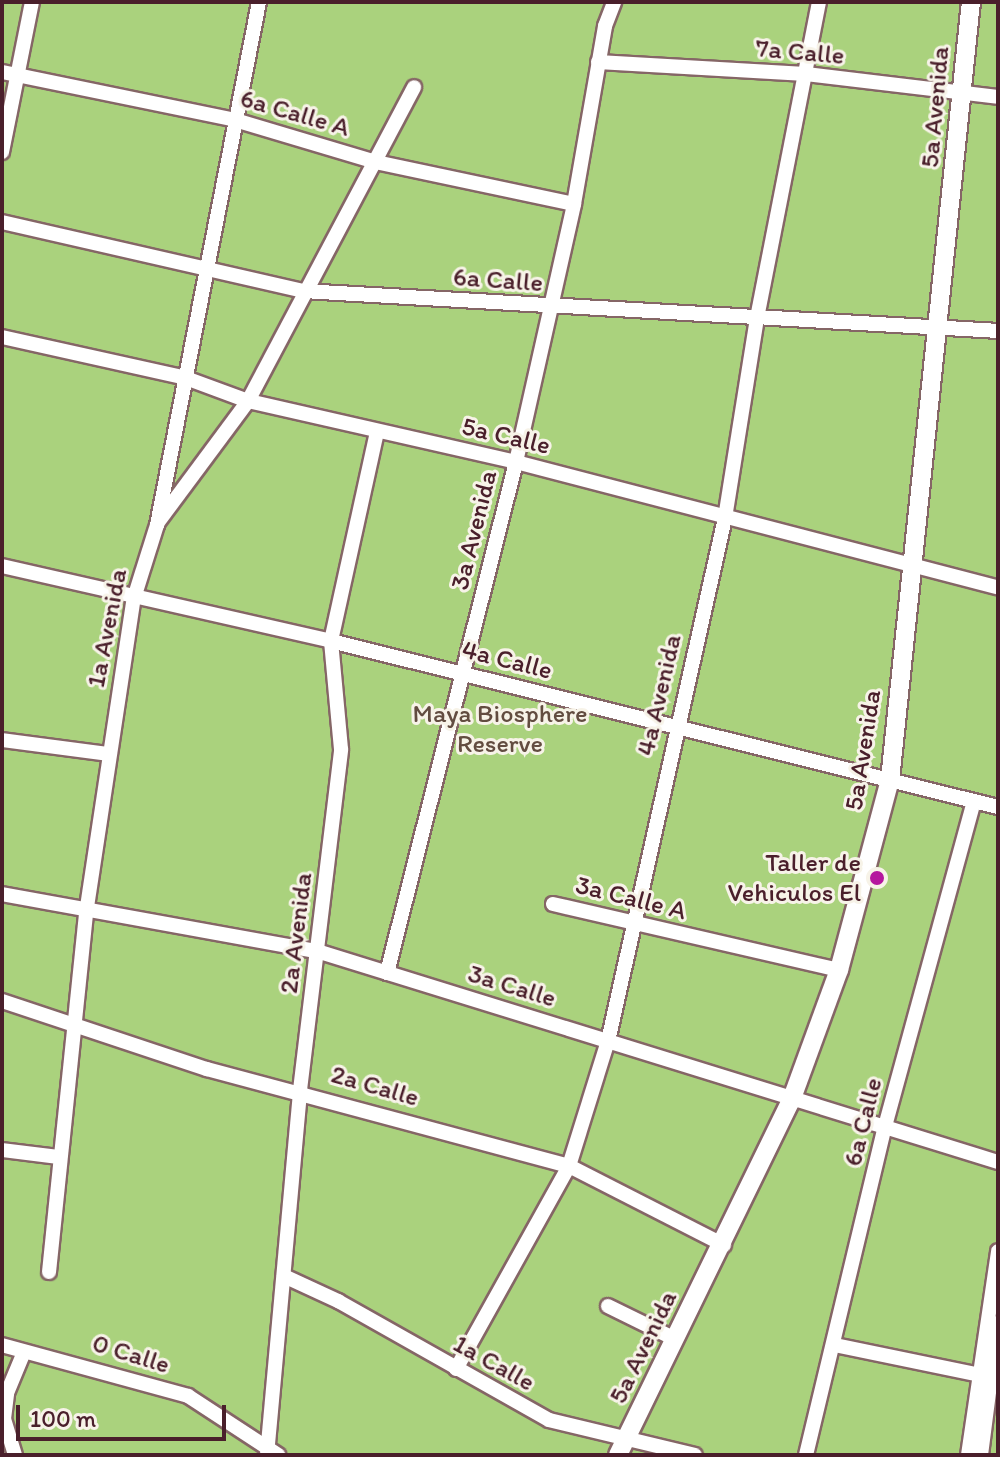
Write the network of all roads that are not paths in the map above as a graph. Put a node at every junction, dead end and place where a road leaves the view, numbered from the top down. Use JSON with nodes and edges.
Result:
{"nodes":[{"id":1,"x":32,"y":2,"type":"edge"},
{"id":2,"x":259,"y":2,"type":"edge"},
{"id":3,"x":614,"y":2,"type":"edge"},
{"id":4,"x":819,"y":2,"type":"edge"},
{"id":5,"x":971,"y":2,"type":"edge"},
{"id":6,"x":598,"y":62,"type":"junction"},
{"id":7,"x":9,"y":73,"type":"edge"},
{"id":8,"x":806,"y":74,"type":"junction"},
{"id":9,"x":414,"y":87,"type":"dead end"},
{"id":10,"x":963,"y":94,"type":"junction"},
{"id":11,"x":998,"y":97,"type":"edge"},
{"id":12,"x":235,"y":120,"type":"junction"},
{"id":13,"x":2,"y":152,"type":"edge"},
{"id":14,"x":376,"y":162,"type":"junction"},
{"id":15,"x":574,"y":204,"type":"junction"},
{"id":16,"x":2,"y":222,"type":"edge"},
{"id":17,"x":205,"y":272,"type":"junction"},
{"id":18,"x":303,"y":291,"type":"junction"},
{"id":19,"x":549,"y":308,"type":"junction"},
{"id":20,"x":757,"y":318,"type":"junction"},
{"id":21,"x":940,"y":327,"type":"junction"},
{"id":22,"x":998,"y":331,"type":"edge"},
{"id":23,"x":2,"y":337,"type":"edge"},
{"id":24,"x":183,"y":377,"type":"junction"},
{"id":25,"x":248,"y":401,"type":"junction"},
{"id":26,"x":377,"y":432,"type":"junction"},
{"id":27,"x":516,"y":462,"type":"junction"},
{"id":28,"x":725,"y":518,"type":"junction"},
{"id":29,"x":157,"y":525,"type":"junction"},
{"id":30,"x":912,"y":564,"type":"junction"},
{"id":31,"x":2,"y":566,"type":"edge"},
{"id":32,"x":998,"y":588,"type":"edge"},
{"id":33,"x":134,"y":598,"type":"junction"},
{"id":34,"x":331,"y":641,"type":"junction"},
{"id":35,"x":462,"y":674,"type":"junction"},
{"id":36,"x":675,"y":727,"type":"junction"},
{"id":37,"x":2,"y":740,"type":"edge"},
{"id":38,"x":108,"y":754,"type":"junction"},
{"id":39,"x":890,"y":780,"type":"junction"},
{"id":40,"x":974,"y":802,"type":"junction"},
{"id":41,"x":998,"y":807,"type":"edge"},
{"id":42,"x":2,"y":894,"type":"edge"},
{"id":43,"x":553,"y":904,"type":"dead end"},
{"id":44,"x":87,"y":907,"type":"junction"},
{"id":45,"x":632,"y":925,"type":"junction"},
{"id":46,"x":320,"y":952,"type":"junction"},
{"id":47,"x":839,"y":970,"type":"junction"},
{"id":48,"x":387,"y":973,"type":"junction"},
{"id":49,"x":2,"y":1001,"type":"edge"},
{"id":50,"x":73,"y":1028,"type":"junction"},
{"id":51,"x":608,"y":1041,"type":"junction"},
{"id":52,"x":300,"y":1090,"type":"junction"},
{"id":53,"x":791,"y":1101,"type":"junction"},
{"id":54,"x":884,"y":1130,"type":"junction"},
{"id":55,"x":2,"y":1150,"type":"edge"},
{"id":56,"x":58,"y":1157,"type":"junction"},
{"id":57,"x":998,"y":1162,"type":"edge"},
{"id":58,"x":569,"y":1166,"type":"junction"},
{"id":59,"x":724,"y":1245,"type":"junction"},
{"id":60,"x":998,"y":1251,"type":"edge"},
{"id":61,"x":49,"y":1272,"type":"dead end"},
{"id":62,"x":284,"y":1276,"type":"junction"},
{"id":63,"x":608,"y":1306,"type":"dead end"},
{"id":64,"x":998,"y":1323,"type":"edge"},
{"id":65,"x":673,"y":1338,"type":"junction"},
{"id":66,"x":2,"y":1345,"type":"edge"},
{"id":67,"x":835,"y":1345,"type":"junction"},
{"id":68,"x":24,"y":1352,"type":"junction"},
{"id":69,"x":456,"y":1369,"type":"junction"},
{"id":70,"x":983,"y":1375,"type":"junction"},
{"id":71,"x":622,"y":1448,"type":"edge"},
{"id":72,"x":271,"y":1452,"type":"edge"},
{"id":73,"x":15,"y":1455,"type":"edge"},
{"id":74,"x":695,"y":1455,"type":"edge"},
{"id":75,"x":806,"y":1455,"type":"edge"},
{"id":76,"x":968,"y":1455,"type":"edge"},
{"id":77,"x":981,"y":1455,"type":"edge"}],
"edges":[{"from":1,"to":7,"type":"street"},
{"from":2,"to":12,"type":"street","name":"1a Avenida"},
{"from":3,"to":6,"type":"street","name":"3a Avenida"},
{"from":4,"to":8,"type":"street","name":"4a Avenida"},
{"from":5,"to":10,"type":"street","name":"5a Avenida"},
{"from":6,"to":8,"type":"street","name":"7a Calle"},
{"from":6,"to":15,"type":"street","name":"3a Avenida"},
{"from":7,"to":12,"type":"street","name":"6a Calle A"},
{"from":7,"to":13,"type":"street"},
{"from":8,"to":10,"type":"street","name":"7a Calle"},
{"from":8,"to":20,"type":"street","name":"4a Avenida"},
{"from":9,"to":14,"type":"street"},
{"from":10,"to":11,"type":"street","name":"7a Calle"},
{"from":10,"to":21,"type":"street","name":"5a Avenida"},
{"from":12,"to":14,"type":"street","name":"6a Calle A"},
{"from":12,"to":17,"type":"street","name":"1a Avenida"},
{"from":14,"to":15,"type":"street","name":"6a Calle A"},
{"from":14,"to":18,"type":"street"},
{"from":15,"to":19,"type":"street","name":"3a Avenida"},
{"from":16,"to":17,"type":"street","name":"6a Calle"},
{"from":17,"to":18,"type":"street","name":"6a Calle"},
{"from":17,"to":24,"type":"street","name":"1a Avenida"},
{"from":18,"to":19,"type":"street","name":"6a Calle"},
{"from":18,"to":25,"type":"street"},
{"from":19,"to":20,"type":"street","name":"6a Calle"},
{"from":19,"to":27,"type":"street","name":"3a Avenida"},
{"from":20,"to":21,"type":"street","name":"6a Calle"},
{"from":20,"to":28,"type":"street","name":"4a Avenida"},
{"from":21,"to":22,"type":"street","name":"6a Calle"},
{"from":21,"to":30,"type":"street","name":"5a Avenida"},
{"from":23,"to":24,"type":"street","name":"5a Calle"},
{"from":24,"to":25,"type":"street","name":"5a Calle"},
{"from":24,"to":29,"type":"street","name":"1a Avenida"},
{"from":25,"to":26,"type":"street","name":"5a Calle"},
{"from":25,"to":29,"type":"street"},
{"from":26,"to":27,"type":"street","name":"5a Calle"},
{"from":26,"to":34,"type":"street","name":"2a Avenida"},
{"from":27,"to":28,"type":"street","name":"5a Calle"},
{"from":27,"to":35,"type":"street","name":"3a Avenida"},
{"from":28,"to":30,"type":"street","name":"5a Calle"},
{"from":28,"to":36,"type":"street","name":"4a Avenida"},
{"from":29,"to":33,"type":"street","name":"1a Avenida"},
{"from":30,"to":32,"type":"street","name":"5a Calle"},
{"from":30,"to":39,"type":"street","name":"5a Avenida"},
{"from":31,"to":33,"type":"street","name":"4a Calle"},
{"from":33,"to":34,"type":"street","name":"4a Calle"},
{"from":33,"to":38,"type":"street","name":"1a Avenida"},
{"from":34,"to":35,"type":"street","name":"4a Calle"},
{"from":34,"to":46,"type":"street","name":"2a Avenida"},
{"from":35,"to":36,"type":"street","name":"4a Calle"},
{"from":35,"to":48,"type":"street","name":"3a Avenida"},
{"from":36,"to":39,"type":"street","name":"4a Calle"},
{"from":36,"to":45,"type":"street","name":"4a Avenida"},
{"from":37,"to":38,"type":"street"},
{"from":38,"to":44,"type":"street","name":"1a Avenida"},
{"from":39,"to":40,"type":"street","name":"4a Calle"},
{"from":39,"to":47,"type":"street","name":"5a Avenida"},
{"from":40,"to":41,"type":"street","name":"4a Calle"},
{"from":40,"to":54,"type":"street","name":"6a Calle"},
{"from":42,"to":44,"type":"street","name":"3a Calle"},
{"from":43,"to":45,"type":"street","name":"3a Calle A"},
{"from":44,"to":46,"type":"street","name":"3a Calle"},
{"from":44,"to":50,"type":"street","name":"1a Avenida"},
{"from":45,"to":47,"type":"street","name":"3a Calle A"},
{"from":45,"to":51,"type":"street","name":"4a Avenida"},
{"from":46,"to":48,"type":"street","name":"3a Calle"},
{"from":46,"to":52,"type":"street","name":"2a Avenida"},
{"from":47,"to":53,"type":"street","name":"5a Avenida"},
{"from":48,"to":51,"type":"street","name":"3a Calle"},
{"from":49,"to":50,"type":"street","name":"2a Calle"},
{"from":50,"to":52,"type":"street","name":"2a Calle"},
{"from":50,"to":56,"type":"street","name":"1a Avenida"},
{"from":51,"to":53,"type":"street","name":"3a Calle"},
{"from":51,"to":58,"type":"street","name":"4a Avenida"},
{"from":52,"to":58,"type":"street","name":"2a Calle"},
{"from":52,"to":62,"type":"street","name":"2a Avenida"},
{"from":53,"to":54,"type":"street","name":"3a Calle"},
{"from":53,"to":59,"type":"street","name":"5a Avenida"},
{"from":54,"to":57,"type":"street","name":"3a Calle"},
{"from":54,"to":67,"type":"street","name":"6a Calle"},
{"from":55,"to":56,"type":"street"},
{"from":56,"to":61,"type":"street","name":"1a Avenida"},
{"from":58,"to":59,"type":"street","name":"2a Calle"},
{"from":58,"to":69,"type":"street","name":"4a Avenida"},
{"from":59,"to":65,"type":"street","name":"5a Avenida"},
{"from":60,"to":70,"type":"street"},
{"from":62,"to":69,"type":"street","name":"1a Calle"},
{"from":62,"to":72,"type":"street","name":"2a Avenida"},
{"from":63,"to":65,"type":"street"},
{"from":64,"to":70,"type":"street"},
{"from":65,"to":71,"type":"street","name":"5a Avenida"},
{"from":66,"to":68,"type":"street","name":"0 Calle"},
{"from":67,"to":70,"type":"street"},
{"from":67,"to":75,"type":"street","name":"6a Calle"},
{"from":68,"to":72,"type":"street","name":"0 Calle"},
{"from":68,"to":73,"type":"street"},
{"from":69,"to":71,"type":"street","name":"1a Calle"},
{"from":70,"to":76,"type":"street"},
{"from":70,"to":77,"type":"street"},
{"from":71,"to":74,"type":"street","name":"1a Calle"}]}
